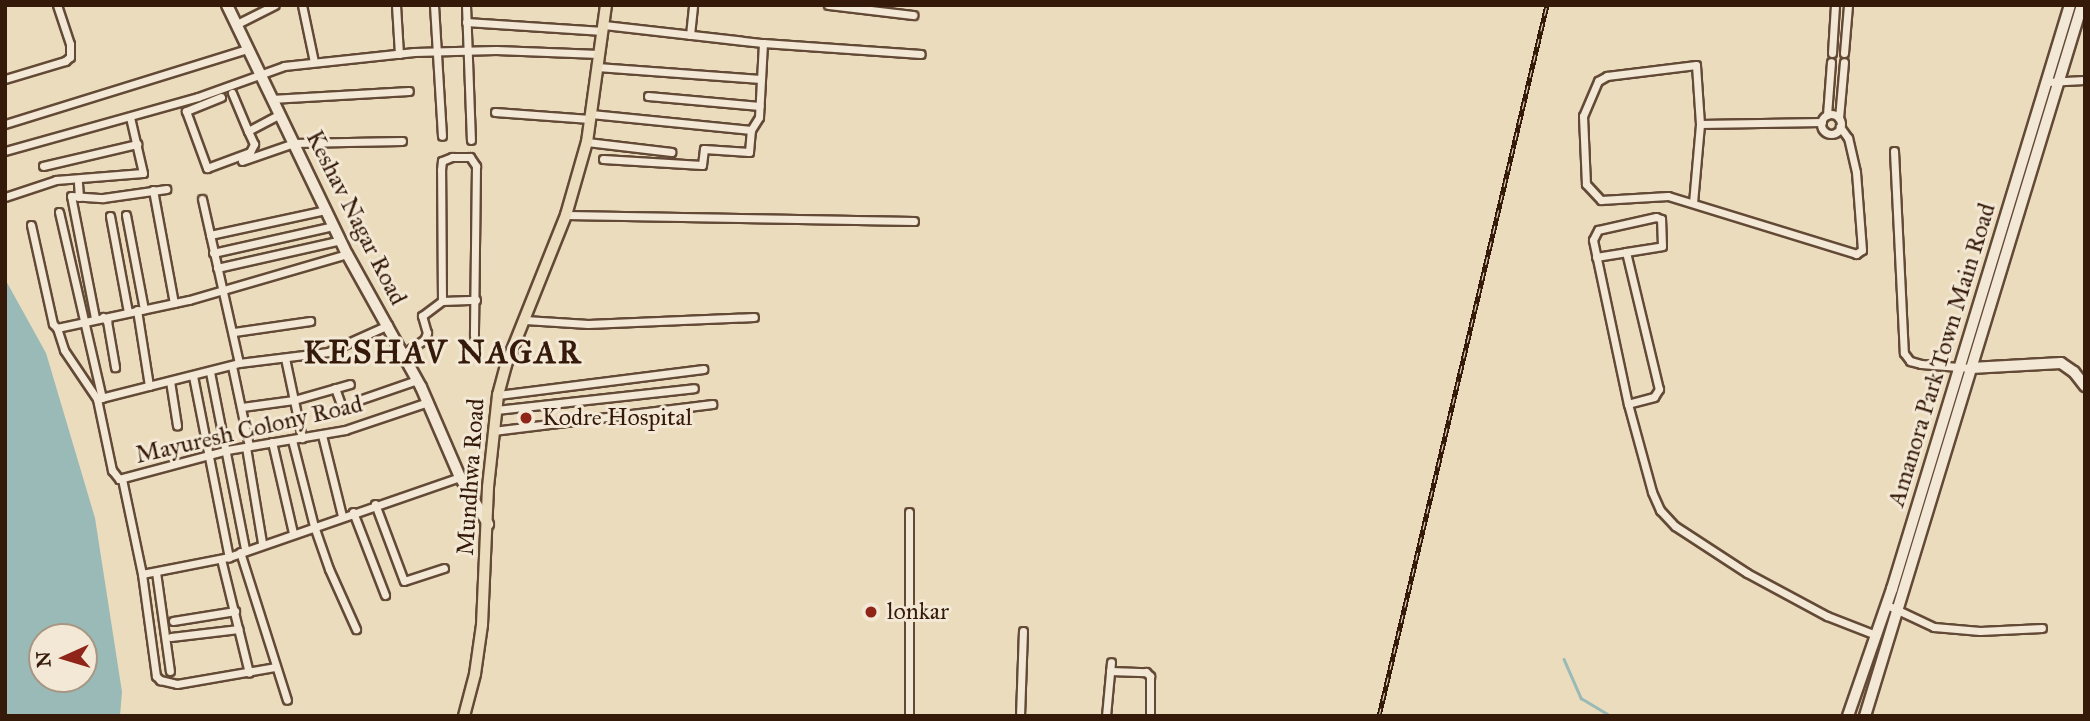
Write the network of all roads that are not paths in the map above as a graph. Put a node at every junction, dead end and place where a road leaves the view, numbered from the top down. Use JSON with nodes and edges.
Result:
{"nodes":[{"id":1,"x":57,"y":5,"type":"edge"},
{"id":2,"x":227,"y":5,"type":"edge"},
{"id":3,"x":275,"y":5,"type":"edge"},
{"id":4,"x":302,"y":5,"type":"edge"},
{"id":5,"x":396,"y":5,"type":"edge"},
{"id":6,"x":434,"y":5,"type":"edge"},
{"id":7,"x":466,"y":5,"type":"edge"},
{"id":8,"x":606,"y":5,"type":"edge"},
{"id":9,"x":692,"y":5,"type":"edge"},
{"id":10,"x":828,"y":5,"type":"edge"},
{"id":11,"x":1835,"y":5,"type":"edge"},
{"id":12,"x":1848,"y":5,"type":"edge"},
{"id":13,"x":2070,"y":5,"type":"edge"},
{"id":14,"x":2082,"y":5,"type":"edge"},
{"id":15,"x":913,"y":15,"type":"dead end"},
{"id":16,"x":466,"y":22,"type":"junction"},
{"id":17,"x":237,"y":24,"type":"junction"},
{"id":18,"x":603,"y":28,"type":"junction"},
{"id":19,"x":690,"y":34,"type":"junction"},
{"id":20,"x":763,"y":43,"type":"junction"},
{"id":21,"x":247,"y":48,"type":"junction"},
{"id":22,"x":467,"y":50,"type":"junction"},
{"id":23,"x":437,"y":51,"type":"junction"},
{"id":24,"x":399,"y":54,"type":"junction"},
{"id":25,"x":599,"y":54,"type":"junction"},
{"id":26,"x":921,"y":54,"type":"dead end"},
{"id":27,"x":1831,"y":60,"type":"junction"},
{"id":28,"x":1844,"y":60,"type":"junction"},
{"id":29,"x":314,"y":62,"type":"junction"},
{"id":30,"x":597,"y":67,"type":"junction"},
{"id":31,"x":259,"y":74,"type":"junction"},
{"id":32,"x":5,"y":79,"type":"edge"},
{"id":33,"x":761,"y":79,"type":"junction"},
{"id":34,"x":2059,"y":80,"type":"junction"},
{"id":35,"x":2085,"y":80,"type":"edge"},
{"id":36,"x":2046,"y":82,"type":"junction"},
{"id":37,"x":409,"y":91,"type":"dead end"},
{"id":38,"x":232,"y":93,"type":"dead end"},
{"id":39,"x":648,"y":96,"type":"dead end"},
{"id":40,"x":221,"y":97,"type":"dead end"},
{"id":41,"x":270,"y":99,"type":"junction"},
{"id":42,"x":760,"y":106,"type":"junction"},
{"id":43,"x":1840,"y":107,"type":"junction"},
{"id":44,"x":1828,"y":111,"type":"junction"},
{"id":45,"x":495,"y":112,"type":"dead end"},
{"id":46,"x":278,"y":115,"type":"junction"},
{"id":47,"x":130,"y":117,"type":"junction"},
{"id":48,"x":590,"y":117,"type":"junction"},
{"id":49,"x":1839,"y":118,"type":"junction"},
{"id":50,"x":1822,"y":122,"type":"junction"},
{"id":51,"x":5,"y":124,"type":"edge"},
{"id":52,"x":1700,"y":124,"type":"junction"},
{"id":53,"x":1840,"y":127,"type":"junction"},
{"id":54,"x":751,"y":130,"type":"junction"},
{"id":55,"x":248,"y":131,"type":"junction"},
{"id":56,"x":442,"y":136,"type":"dead end"},
{"id":57,"x":471,"y":140,"type":"dead end"},
{"id":58,"x":402,"y":141,"type":"dead end"},
{"id":59,"x":587,"y":142,"type":"junction"},
{"id":60,"x":294,"y":143,"type":"junction"},
{"id":61,"x":137,"y":144,"type":"junction"},
{"id":62,"x":5,"y":150,"type":"edge"},
{"id":63,"x":1894,"y":151,"type":"dead end"},
{"id":64,"x":671,"y":152,"type":"dead end"},
{"id":65,"x":603,"y":159,"type":"dead end"},
{"id":66,"x":242,"y":161,"type":"dead end"},
{"id":67,"x":43,"y":166,"type":"dead end"},
{"id":68,"x":78,"y":183,"type":"dead end"},
{"id":69,"x":166,"y":189,"type":"dead end"},
{"id":70,"x":153,"y":190,"type":"junction"},
{"id":71,"x":5,"y":197,"type":"edge"},
{"id":72,"x":79,"y":197,"type":"junction"},
{"id":73,"x":202,"y":199,"type":"dead end"},
{"id":74,"x":1693,"y":203,"type":"junction"},
{"id":75,"x":326,"y":210,"type":"junction"},
{"id":76,"x":59,"y":212,"type":"dead end"},
{"id":77,"x":126,"y":215,"type":"dead end"},
{"id":78,"x":566,"y":215,"type":"junction"},
{"id":79,"x":110,"y":216,"type":"dead end"},
{"id":80,"x":914,"y":221,"type":"dead end"},
{"id":81,"x":31,"y":225,"type":"dead end"},
{"id":82,"x":334,"y":226,"type":"junction"},
{"id":83,"x":210,"y":235,"type":"junction"},
{"id":84,"x":341,"y":240,"type":"junction"},
{"id":85,"x":1626,"y":252,"type":"junction"},
{"id":86,"x":214,"y":253,"type":"junction"},
{"id":87,"x":347,"y":254,"type":"junction"},
{"id":88,"x":84,"y":257,"type":"junction"},
{"id":89,"x":1597,"y":257,"type":"junction"},
{"id":90,"x":71,"y":259,"type":"junction"},
{"id":91,"x":217,"y":268,"type":"junction"},
{"id":92,"x":223,"y":291,"type":"junction"},
{"id":93,"x":476,"y":300,"type":"junction"},
{"id":94,"x":442,"y":301,"type":"junction"},
{"id":95,"x":174,"y":303,"type":"junction"},
{"id":96,"x":140,"y":309,"type":"junction"},
{"id":97,"x":128,"y":312,"type":"junction"},
{"id":98,"x":754,"y":317,"type":"dead end"},
{"id":99,"x":99,"y":318,"type":"junction"},
{"id":100,"x":524,"y":320,"type":"junction"},
{"id":101,"x":310,"y":321,"type":"dead end"},
{"id":102,"x":83,"y":322,"type":"junction"},
{"id":103,"x":388,"y":325,"type":"junction"},
{"id":104,"x":57,"y":328,"type":"junction"},
{"id":105,"x":234,"y":332,"type":"junction"},
{"id":106,"x":474,"y":335,"type":"dead end"},
{"id":107,"x":403,"y":354,"type":"junction"},
{"id":108,"x":285,"y":358,"type":"junction"},
{"id":109,"x":235,"y":365,"type":"junction"},
{"id":110,"x":115,"y":367,"type":"dead end"},
{"id":111,"x":1971,"y":368,"type":"junction"},
{"id":112,"x":703,"y":369,"type":"dead end"},
{"id":113,"x":1959,"y":369,"type":"junction"},
{"id":114,"x":210,"y":372,"type":"junction"},
{"id":115,"x":193,"y":376,"type":"junction"},
{"id":116,"x":417,"y":380,"type":"junction"},
{"id":117,"x":170,"y":381,"type":"junction"},
{"id":118,"x":350,"y":384,"type":"dead end"},
{"id":119,"x":149,"y":386,"type":"junction"},
{"id":120,"x":2085,"y":386,"type":"edge"},
{"id":121,"x":335,"y":388,"type":"junction"},
{"id":122,"x":694,"y":388,"type":"dead end"},
{"id":123,"x":498,"y":396,"type":"junction"},
{"id":124,"x":99,"y":399,"type":"junction"},
{"id":125,"x":294,"y":400,"type":"junction"},
{"id":126,"x":359,"y":400,"type":"dead end"},
{"id":127,"x":340,"y":402,"type":"dead end"},
{"id":128,"x":428,"y":402,"type":"junction"},
{"id":129,"x":712,"y":404,"type":"dead end"},
{"id":130,"x":1628,"y":404,"type":"junction"},
{"id":131,"x":242,"y":407,"type":"junction"},
{"id":132,"x":496,"y":410,"type":"junction"},
{"id":133,"x":177,"y":425,"type":"dead end"},
{"id":134,"x":493,"y":431,"type":"junction"},
{"id":135,"x":322,"y":435,"type":"junction"},
{"id":136,"x":302,"y":438,"type":"junction"},
{"id":137,"x":292,"y":440,"type":"junction"},
{"id":138,"x":272,"y":442,"type":"junction"},
{"id":139,"x":247,"y":447,"type":"junction"},
{"id":140,"x":227,"y":450,"type":"junction"},
{"id":141,"x":207,"y":457,"type":"junction"},
{"id":142,"x":460,"y":477,"type":"junction"},
{"id":143,"x":122,"y":480,"type":"junction"},
{"id":144,"x":375,"y":504,"type":"junction"},
{"id":145,"x":354,"y":512,"type":"junction"},
{"id":146,"x":909,"y":512,"type":"dead end"},
{"id":147,"x":342,"y":516,"type":"junction"},
{"id":148,"x":488,"y":524,"type":"junction"},
{"id":149,"x":314,"y":526,"type":"junction"},
{"id":150,"x":293,"y":533,"type":"junction"},
{"id":151,"x":262,"y":543,"type":"junction"},
{"id":152,"x":243,"y":551,"type":"junction"},
{"id":153,"x":225,"y":558,"type":"junction"},
{"id":154,"x":444,"y":568,"type":"dead end"},
{"id":155,"x":156,"y":572,"type":"junction"},
{"id":156,"x":142,"y":574,"type":"junction"},
{"id":157,"x":385,"y":594,"type":"dead end"},
{"id":158,"x":1887,"y":605,"type":"junction"},
{"id":159,"x":1899,"y":610,"type":"junction"},
{"id":160,"x":235,"y":611,"type":"junction"},
{"id":161,"x":173,"y":621,"type":"dead end"},
{"id":162,"x":2042,"y":628,"type":"dead end"},
{"id":163,"x":239,"y":629,"type":"junction"},
{"id":164,"x":356,"y":629,"type":"dead end"},
{"id":165,"x":1023,"y":631,"type":"dead end"},
{"id":166,"x":171,"y":637,"type":"dead end"},
{"id":167,"x":1876,"y":637,"type":"junction"},
{"id":168,"x":275,"y":667,"type":"junction"},
{"id":169,"x":170,"y":671,"type":"dead end"},
{"id":170,"x":249,"y":673,"type":"junction"},
{"id":171,"x":287,"y":700,"type":"dead end"},
{"id":172,"x":464,"y":716,"type":"edge"},
{"id":173,"x":909,"y":716,"type":"edge"},
{"id":174,"x":1020,"y":716,"type":"edge"},
{"id":175,"x":1106,"y":716,"type":"edge"},
{"id":176,"x":1150,"y":716,"type":"edge"},
{"id":177,"x":1848,"y":716,"type":"edge"},
{"id":178,"x":1866,"y":716,"type":"edge"}],
"edges":[{"from":1,"to":32,"type":"street"},
{"from":2,"to":17,"type":"main road","name":"Keshav Nagar Road"},
{"from":3,"to":17,"type":"street"},
{"from":4,"to":29,"type":"street"},
{"from":5,"to":24,"type":"street"},
{"from":6,"to":23,"type":"street"},
{"from":7,"to":16,"type":"street"},
{"from":8,"to":18,"type":"main road","name":"Mundhwa Road"},
{"from":9,"to":19,"type":"street"},
{"from":10,"to":15,"type":"street"},
{"from":11,"to":27,"type":"street"},
{"from":12,"to":28,"type":"street"},
{"from":13,"to":36,"type":"main road","name":"Amanora Park Town Main Road"},
{"from":14,"to":34,"type":"main road","name":"Amanora Park Town Main Road"},
{"from":16,"to":18,"type":"street"},
{"from":16,"to":22,"type":"street"},
{"from":17,"to":21,"type":"main road","name":"Keshav Nagar Road"},
{"from":18,"to":19,"type":"street"},
{"from":18,"to":25,"type":"main road","name":"Mundhwa Road"},
{"from":19,"to":20,"type":"street"},
{"from":20,"to":26,"type":"street"},
{"from":20,"to":33,"type":"street"},
{"from":21,"to":31,"type":"main road","name":"Keshav Nagar Road"},
{"from":21,"to":51,"type":"street"},
{"from":22,"to":23,"type":"street"},
{"from":22,"to":25,"type":"street"},
{"from":22,"to":57,"type":"street"},
{"from":23,"to":24,"type":"street"},
{"from":23,"to":56,"type":"street"},
{"from":24,"to":29,"type":"street"},
{"from":25,"to":30,"type":"main road","name":"Mundhwa Road"},
{"from":27,"to":28,"type":"street"},
{"from":27,"to":44,"type":"street"},
{"from":28,"to":43,"type":"street"},
{"from":29,"to":31,"type":"street"},
{"from":30,"to":33,"type":"street"},
{"from":30,"to":48,"type":"main road","name":"Mundhwa Road"},
{"from":31,"to":41,"type":"main road","name":"Keshav Nagar Road"},
{"from":31,"to":47,"type":"street"},
{"from":33,"to":42,"type":"street"},
{"from":34,"to":35,"type":"street"},
{"from":34,"to":36,"type":"street"},
{"from":34,"to":111,"type":"main road","name":"Amanora Park Town Main Road"},
{"from":36,"to":113,"type":"main road","name":"Amanora Park Town Main Road"},
{"from":37,"to":41,"type":"street"},
{"from":38,"to":55,"type":"street"},
{"from":39,"to":42,"type":"street"},
{"from":40,"to":55,"type":"street"},
{"from":41,"to":46,"type":"main road","name":"Keshav Nagar Road"},
{"from":42,"to":54,"type":"street"},
{"from":43,"to":44,"type":"street"},
{"from":43,"to":49,"type":"street"},
{"from":44,"to":49,"type":"street"},
{"from":44,"to":50,"type":"street"},
{"from":45,"to":48,"type":"street"},
{"from":46,"to":55,"type":"street"},
{"from":46,"to":60,"type":"main road","name":"Keshav Nagar Road"},
{"from":47,"to":61,"type":"street"},
{"from":47,"to":62,"type":"street"},
{"from":48,"to":54,"type":"street"},
{"from":48,"to":59,"type":"main road","name":"Mundhwa Road"},
{"from":49,"to":53,"type":"street"},
{"from":50,"to":52,"type":"street"},
{"from":50,"to":53,"type":"street"},
{"from":52,"to":74,"type":"street"},
{"from":52,"to":74,"type":"street"},
{"from":53,"to":74,"type":"street"},
{"from":54,"to":65,"type":"street"},
{"from":58,"to":60,"type":"street"},
{"from":59,"to":64,"type":"street"},
{"from":59,"to":78,"type":"main road","name":"Mundhwa Road"},
{"from":60,"to":66,"type":"street"},
{"from":60,"to":75,"type":"main road","name":"Keshav Nagar Road"},
{"from":61,"to":67,"type":"street"},
{"from":61,"to":71,"type":"street"},
{"from":63,"to":113,"type":"street"},
{"from":68,"to":72,"type":"street"},
{"from":69,"to":70,"type":"street"},
{"from":70,"to":72,"type":"street"},
{"from":70,"to":95,"type":"street"},
{"from":72,"to":88,"type":"street"},
{"from":73,"to":83,"type":"street"},
{"from":75,"to":82,"type":"main road","name":"Keshav Nagar Road"},
{"from":75,"to":83,"type":"street"},
{"from":76,"to":90,"type":"street","name":"Mayuresh Colony Road"},
{"from":77,"to":96,"type":"street"},
{"from":78,"to":80,"type":"street"},
{"from":78,"to":100,"type":"main road","name":"Mundhwa Road"},
{"from":79,"to":97,"type":"street"},
{"from":81,"to":104,"type":"street"},
{"from":82,"to":84,"type":"main road","name":"Keshav Nagar Road"},
{"from":82,"to":86,"type":"street"},
{"from":83,"to":86,"type":"street"},
{"from":84,"to":87,"type":"main road","name":"Keshav Nagar Road"},
{"from":84,"to":91,"type":"street"},
{"from":85,"to":89,"type":"street"},
{"from":85,"to":89,"type":"street"},
{"from":85,"to":130,"type":"street"},
{"from":86,"to":91,"type":"street"},
{"from":87,"to":92,"type":"street"},
{"from":87,"to":103,"type":"main road","name":"Keshav Nagar Road"},
{"from":88,"to":90,"type":"street"},
{"from":88,"to":99,"type":"street"},
{"from":89,"to":130,"type":"street"},
{"from":90,"to":102,"type":"street","name":"Mayuresh Colony Road"},
{"from":91,"to":92,"type":"street"},
{"from":92,"to":95,"type":"street"},
{"from":92,"to":105,"type":"street"},
{"from":93,"to":94,"type":"street"},
{"from":93,"to":94,"type":"street"},
{"from":93,"to":106,"type":"street"},
{"from":94,"to":107,"type":"street"},
{"from":95,"to":96,"type":"street"},
{"from":96,"to":97,"type":"street"},
{"from":96,"to":119,"type":"street"},
{"from":97,"to":99,"type":"street"},
{"from":98,"to":100,"type":"street"},
{"from":99,"to":102,"type":"street"},
{"from":99,"to":110,"type":"street"},
{"from":100,"to":123,"type":"main road","name":"Mundhwa Road"},
{"from":101,"to":105,"type":"street"},
{"from":102,"to":104,"type":"street"},
{"from":102,"to":124,"type":"street","name":"Mayuresh Colony Road"},
{"from":103,"to":107,"type":"main road","name":"Keshav Nagar Road"},
{"from":103,"to":108,"type":"street"},
{"from":104,"to":124,"type":"street"},
{"from":105,"to":109,"type":"street"},
{"from":107,"to":116,"type":"main road","name":"Keshav Nagar Road"},
{"from":108,"to":109,"type":"street"},
{"from":108,"to":125,"type":"street"},
{"from":109,"to":114,"type":"street"},
{"from":109,"to":131,"type":"street"},
{"from":111,"to":113,"type":"street"},
{"from":111,"to":120,"type":"main road"},
{"from":111,"to":159,"type":"main road","name":"Amanora Park Town Main Road"},
{"from":112,"to":123,"type":"street"},
{"from":113,"to":158,"type":"main road","name":"Amanora Park Town Main Road"},
{"from":114,"to":115,"type":"street"},
{"from":114,"to":140,"type":"street"},
{"from":115,"to":117,"type":"street"},
{"from":115,"to":141,"type":"street"},
{"from":116,"to":126,"type":"street"},
{"from":116,"to":128,"type":"main road","name":"Keshav Nagar Road"},
{"from":117,"to":119,"type":"street"},
{"from":117,"to":133,"type":"street"},
{"from":118,"to":121,"type":"street"},
{"from":119,"to":124,"type":"street"},
{"from":121,"to":125,"type":"street"},
{"from":121,"to":127,"type":"street"},
{"from":122,"to":132,"type":"street"},
{"from":123,"to":132,"type":"main road","name":"Mundhwa Road"},
{"from":124,"to":143,"type":"street","name":"Mayuresh Colony Road"},
{"from":125,"to":131,"type":"street"},
{"from":125,"to":136,"type":"street"},
{"from":128,"to":135,"type":"street","name":"Mayuresh Colony Road"},
{"from":128,"to":142,"type":"main road","name":"Keshav Nagar Road"},
{"from":129,"to":134,"type":"street"},
{"from":130,"to":167,"type":"street"},
{"from":131,"to":139,"type":"street"},
{"from":132,"to":134,"type":"main road","name":"Mundhwa Road"},
{"from":134,"to":148,"type":"main road","name":"Mundhwa Road"},
{"from":135,"to":136,"type":"street","name":"Mayuresh Colony Road"},
{"from":135,"to":147,"type":"street"},
{"from":136,"to":137,"type":"street","name":"Mayuresh Colony Road"},
{"from":137,"to":138,"type":"street","name":"Mayuresh Colony Road"},
{"from":137,"to":149,"type":"street"},
{"from":138,"to":139,"type":"street","name":"Mayuresh Colony Road"},
{"from":138,"to":150,"type":"street"},
{"from":139,"to":140,"type":"street","name":"Mayuresh Colony Road"},
{"from":139,"to":151,"type":"street"},
{"from":140,"to":141,"type":"street","name":"Mayuresh Colony Road"},
{"from":140,"to":152,"type":"street"},
{"from":141,"to":143,"type":"street","name":"Mayuresh Colony Road"},
{"from":141,"to":153,"type":"street"},
{"from":142,"to":144,"type":"street"},
{"from":142,"to":148,"type":"main road","name":"Keshav Nagar Road"},
{"from":143,"to":156,"type":"street"},
{"from":144,"to":145,"type":"street"},
{"from":144,"to":154,"type":"street"},
{"from":145,"to":147,"type":"street"},
{"from":145,"to":157,"type":"street"},
{"from":146,"to":173,"type":"street"},
{"from":147,"to":149,"type":"street"},
{"from":148,"to":172,"type":"main road","name":"Mundhwa Road"},
{"from":149,"to":150,"type":"street"},
{"from":149,"to":164,"type":"street"},
{"from":150,"to":151,"type":"street"},
{"from":151,"to":152,"type":"street"},
{"from":152,"to":153,"type":"street"},
{"from":152,"to":168,"type":"street"},
{"from":153,"to":155,"type":"street"},
{"from":153,"to":160,"type":"street"},
{"from":155,"to":156,"type":"street"},
{"from":155,"to":169,"type":"street"},
{"from":156,"to":170,"type":"street"},
{"from":158,"to":159,"type":"street"},
{"from":158,"to":167,"type":"main road","name":"Amanora Park Town Main Road"},
{"from":159,"to":162,"type":"street"},
{"from":159,"to":178,"type":"main road","name":"Amanora Park Town Main Road"},
{"from":160,"to":161,"type":"street"},
{"from":160,"to":163,"type":"street"},
{"from":163,"to":166,"type":"street"},
{"from":163,"to":170,"type":"street"},
{"from":165,"to":174,"type":"street"},
{"from":167,"to":177,"type":"main road","name":"Amanora Park Town Main Road"},
{"from":168,"to":170,"type":"street"},
{"from":168,"to":171,"type":"street"},
{"from":175,"to":176,"type":"street"}]}
